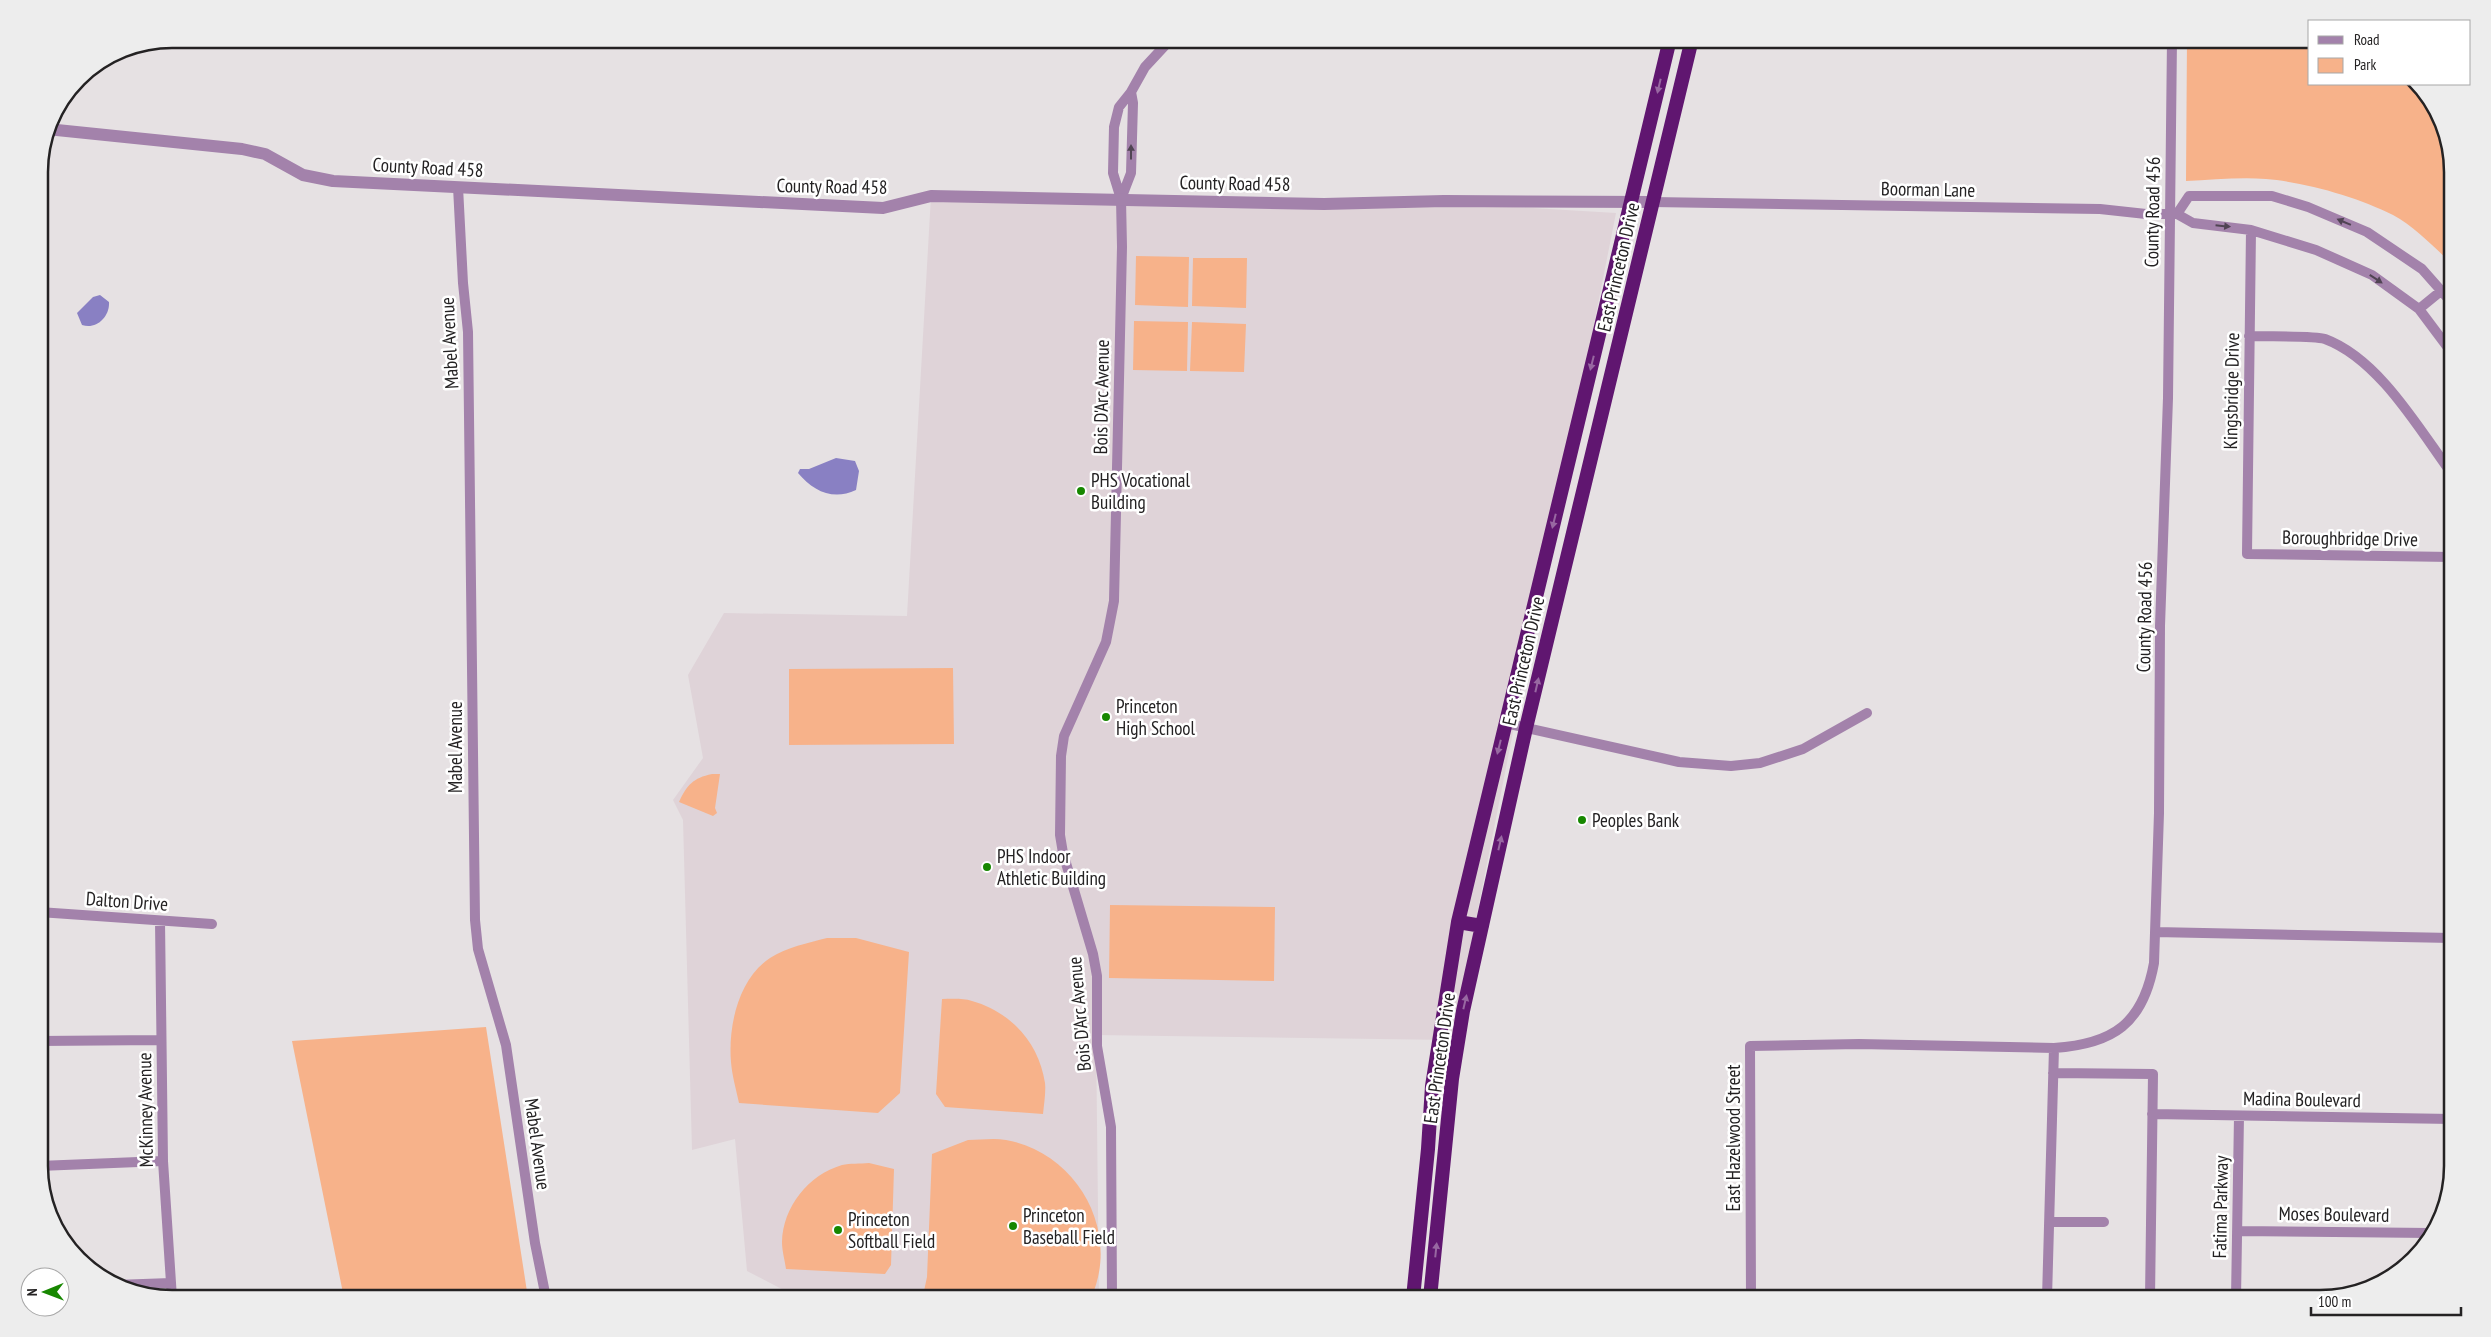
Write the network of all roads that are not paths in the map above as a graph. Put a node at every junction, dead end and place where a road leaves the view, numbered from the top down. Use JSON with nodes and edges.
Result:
{"nodes":[{"id":1,"x":1163,"y":48,"type":"edge"},
{"id":2,"x":1668,"y":48,"type":"edge"},
{"id":3,"x":1690,"y":48,"type":"edge"},
{"id":4,"x":2172,"y":48,"type":"edge"},
{"id":5,"x":1131,"y":92,"type":"junction"},
{"id":6,"x":55,"y":131,"type":"edge"},
{"id":7,"x":458,"y":188,"type":"junction"},
{"id":8,"x":1122,"y":199,"type":"junction"},
{"id":9,"x":1631,"y":202,"type":"junction"},
{"id":10,"x":1652,"y":202,"type":"junction"},
{"id":11,"x":2173,"y":214,"type":"junction"},
{"id":12,"x":2252,"y":230,"type":"junction"},
{"id":13,"x":2441,"y":291,"type":"junction"},
{"id":14,"x":2443,"y":293,"type":"edge"},
{"id":15,"x":2419,"y":309,"type":"junction"},
{"id":16,"x":2249,"y":336,"type":"junction"},
{"id":17,"x":2443,"y":342,"type":"edge"},
{"id":18,"x":2443,"y":462,"type":"edge"},
{"id":19,"x":2247,"y":554,"type":"joint"},
{"id":20,"x":2443,"y":557,"type":"edge"},
{"id":21,"x":1867,"y":713,"type":"dead end"},
{"id":22,"x":1505,"y":723,"type":"junction"},
{"id":23,"x":1526,"y":728,"type":"junction"},
{"id":24,"x":48,"y":913,"type":"edge"},
{"id":25,"x":160,"y":921,"type":"junction"},
{"id":26,"x":1458,"y":922,"type":"junction"},
{"id":27,"x":212,"y":924,"type":"dead end"},
{"id":28,"x":1482,"y":926,"type":"junction"},
{"id":29,"x":2155,"y":932,"type":"junction"},
{"id":30,"x":2444,"y":938,"type":"edge"},
{"id":31,"x":161,"y":1040,"type":"junction"},
{"id":32,"x":48,"y":1041,"type":"edge"},
{"id":33,"x":1968,"y":1046,"type":"joint"},
{"id":34,"x":2054,"y":1048,"type":"junction"},
{"id":35,"x":2053,"y":1073,"type":"junction"},
{"id":36,"x":2152,"y":1114,"type":"junction"},
{"id":37,"x":2240,"y":1116,"type":"junction"},
{"id":38,"x":2444,"y":1119,"type":"edge"},
{"id":39,"x":163,"y":1161,"type":"junction"},
{"id":40,"x":48,"y":1166,"type":"edge"},
{"id":41,"x":2049,"y":1222,"type":"junction"},
{"id":42,"x":2104,"y":1222,"type":"dead end"},
{"id":43,"x":2237,"y":1230,"type":"junction"},
{"id":44,"x":2424,"y":1233,"type":"edge"},
{"id":45,"x":171,"y":1283,"type":"junction"},
{"id":46,"x":137,"y":1284,"type":"edge"},
{"id":47,"x":171,"y":1290,"type":"edge"},
{"id":48,"x":544,"y":1290,"type":"edge"},
{"id":49,"x":1112,"y":1290,"type":"edge"},
{"id":50,"x":1414,"y":1290,"type":"edge"},
{"id":51,"x":1431,"y":1290,"type":"edge"},
{"id":52,"x":1751,"y":1290,"type":"edge"},
{"id":53,"x":2047,"y":1290,"type":"edge"},
{"id":54,"x":2150,"y":1290,"type":"edge"},
{"id":55,"x":2236,"y":1290,"type":"edge"}],
"edges":[{"from":1,"to":5,"type":"street"},
{"from":2,"to":9,"type":"highway","name":"East Princeton Drive","one_way":true},
{"from":3,"to":10,"type":"highway","name":"East Princeton Drive"},
{"from":4,"to":11,"type":"street","name":"County Road 456"},
{"from":8,"to":5,"type":"street","one_way":true},
{"from":5,"to":8,"type":"street"},
{"from":6,"to":7,"type":"street","name":"County Road 458"},
{"from":7,"to":8,"type":"street","name":"County Road 458"},
{"from":7,"to":48,"type":"street","name":"Mabel Avenue"},
{"from":8,"to":9,"type":"street","name":"County Road 458"},
{"from":8,"to":49,"type":"street","name":"Bois D'Arc Avenue"},
{"from":9,"to":10,"type":"street","name":"County Road 458"},
{"from":9,"to":22,"type":"highway","name":"East Princeton Drive","one_way":true},
{"from":10,"to":11,"type":"street","name":"Boorman Lane"},
{"from":23,"to":10,"type":"highway","name":"East Princeton Drive","one_way":true},
{"from":11,"to":12,"type":"street","name":"Boorman Lane","one_way":true},
{"from":13,"to":11,"type":"street","one_way":true},
{"from":11,"to":29,"type":"street","name":"County Road 456"},
{"from":12,"to":15,"type":"street","name":"Boorman Lane","one_way":true},
{"from":12,"to":16,"type":"street","name":"Kingsbridge Drive"},
{"from":13,"to":14,"type":"street"},
{"from":13,"to":15,"type":"street"},
{"from":15,"to":17,"type":"street","name":"Boorman Lane"},
{"from":16,"to":18,"type":"street"},
{"from":16,"to":19,"type":"street","name":"Kingsbridge Drive"},
{"from":19,"to":20,"type":"street","name":"Boroughbridge Drive"},
{"from":21,"to":23,"type":"street"},
{"from":22,"to":23,"type":"street"},
{"from":22,"to":26,"type":"highway","name":"East Princeton Drive","one_way":true},
{"from":28,"to":23,"type":"highway","name":"East Princeton Drive","one_way":true},
{"from":24,"to":25,"type":"street","name":"Dalton Drive"},
{"from":25,"to":27,"type":"street","name":"Dalton Drive"},
{"from":25,"to":31,"type":"street","name":"McKinney Avenue"},
{"from":26,"to":28,"type":"highway"},
{"from":26,"to":50,"type":"highway","name":"East Princeton Drive"},
{"from":51,"to":28,"type":"highway","name":"East Princeton Drive","one_way":true},
{"from":29,"to":30,"type":"street"},
{"from":29,"to":34,"type":"street","name":"County Road 456"},
{"from":31,"to":32,"type":"street"},
{"from":31,"to":39,"type":"street","name":"McKinney Avenue"},
{"from":33,"to":34,"type":"street","name":"County Road 456"},
{"from":33,"to":52,"type":"street","name":"East Hazelwood Street"},
{"from":34,"to":35,"type":"street"},
{"from":35,"to":36,"type":"street"},
{"from":35,"to":41,"type":"street"},
{"from":36,"to":37,"type":"street","name":"Madina Boulevard"},
{"from":36,"to":54,"type":"street"},
{"from":37,"to":38,"type":"street","name":"Madina Boulevard"},
{"from":37,"to":43,"type":"street","name":"Fatima Parkway"},
{"from":39,"to":40,"type":"street"},
{"from":39,"to":45,"type":"street","name":"McKinney Avenue"},
{"from":41,"to":42,"type":"street"},
{"from":41,"to":53,"type":"street"},
{"from":43,"to":44,"type":"street","name":"Moses Boulevard"},
{"from":43,"to":55,"type":"street","name":"Fatima Parkway"},
{"from":45,"to":46,"type":"street"},
{"from":45,"to":47,"type":"street","name":"McKinney Avenue"}]}
